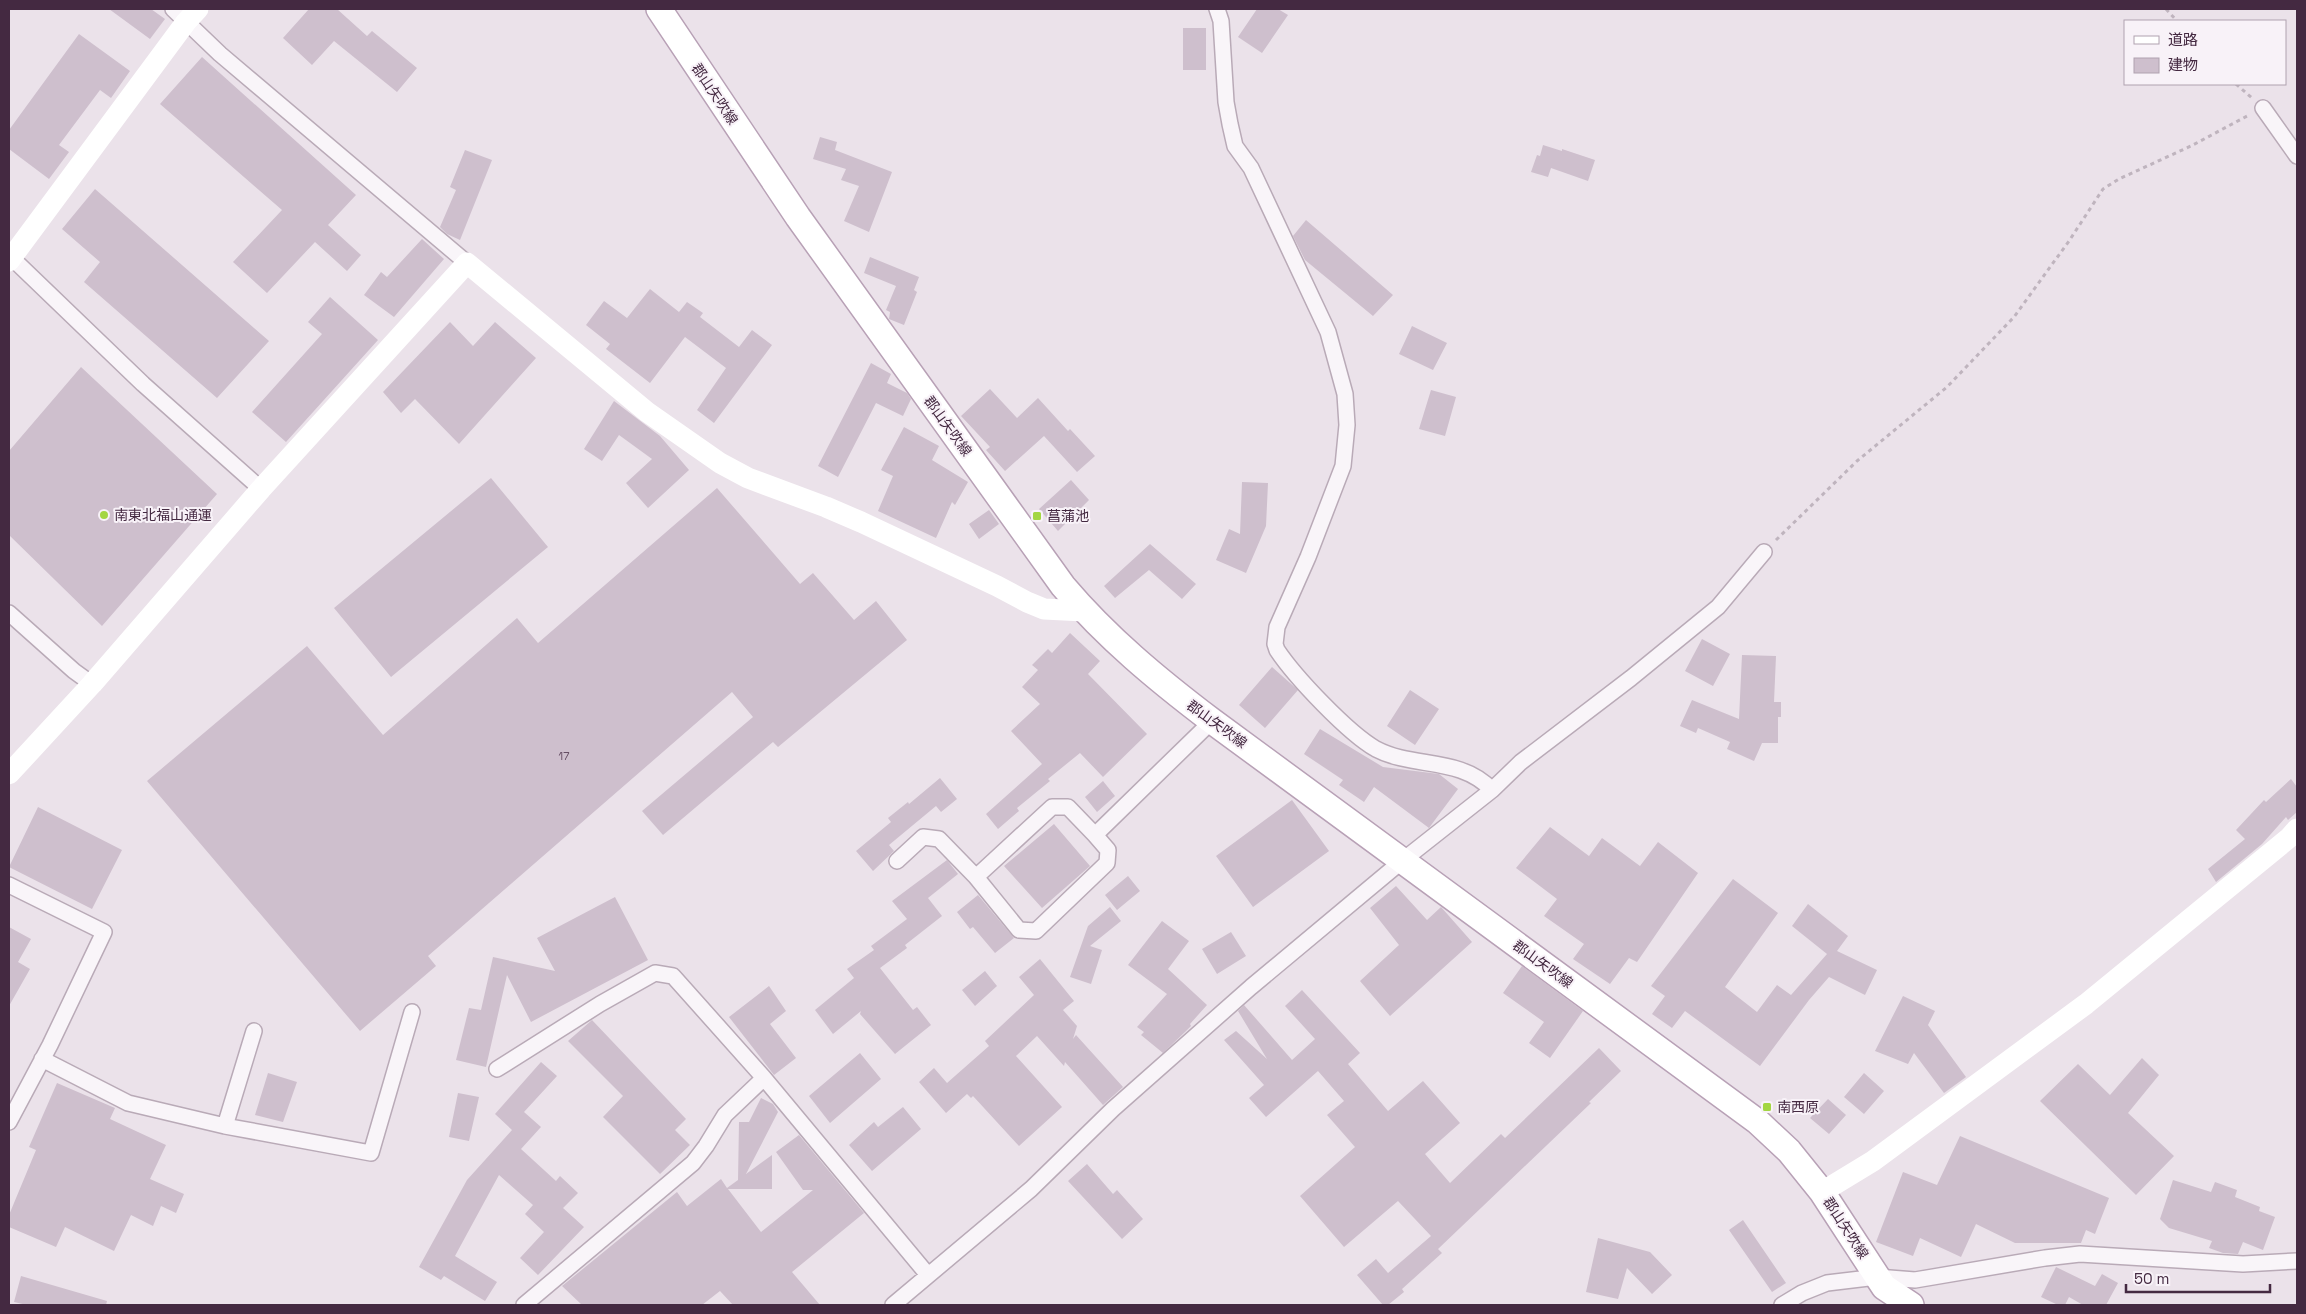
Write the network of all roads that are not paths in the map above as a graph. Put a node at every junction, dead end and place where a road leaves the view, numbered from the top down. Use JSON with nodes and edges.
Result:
{"nodes":[{"id":1,"x":659,"y":9,"type":"edge"},
{"id":2,"x":1217,"y":9,"type":"edge"},
{"id":3,"x":186,"y":13,"type":"edge"},
{"id":4,"x":2263,"y":108,"type":"road end"},
{"id":5,"x":2297,"y":156,"type":"edge"},
{"id":6,"x":10,"y":257,"type":"edge"},
{"id":7,"x":467,"y":263,"type":"junction"},
{"id":8,"x":261,"y":489,"type":"junction"},
{"id":9,"x":1764,"y":552,"type":"road end"},
{"id":10,"x":1084,"y":611,"type":"junction"},
{"id":11,"x":9,"y":613,"type":"edge"},
{"id":12,"x":92,"y":684,"type":"junction"},
{"id":13,"x":1212,"y":721,"type":"junction"},
{"id":14,"x":9,"y":774,"type":"edge"},
{"id":15,"x":1492,"y":790,"type":"junction"},
{"id":16,"x":2297,"y":830,"type":"edge"},
{"id":17,"x":1095,"y":835,"type":"junction"},
{"id":18,"x":897,"y":861,"type":"dead end"},
{"id":19,"x":1402,"y":861,"type":"junction"},
{"id":20,"x":976,"y":877,"type":"junction"},
{"id":21,"x":9,"y":885,"type":"edge"},
{"id":22,"x":412,"y":1012,"type":"dead end"},
{"id":23,"x":254,"y":1031,"type":"dead end"},
{"id":24,"x":42,"y":1059,"type":"junction"},
{"id":25,"x":497,"y":1069,"type":"dead end"},
{"id":26,"x":764,"y":1078,"type":"junction"},
{"id":27,"x":9,"y":1122,"type":"edge"},
{"id":28,"x":225,"y":1126,"type":"junction"},
{"id":29,"x":1822,"y":1192,"type":"junction"},
{"id":30,"x":2297,"y":1261,"type":"edge"},
{"id":31,"x":928,"y":1275,"type":"junction"},
{"id":32,"x":1877,"y":1277,"type":"junction"},
{"id":33,"x":524,"y":1305,"type":"edge"},
{"id":34,"x":893,"y":1305,"type":"edge"},
{"id":35,"x":1782,"y":1305,"type":"edge"},
{"id":36,"x":1911,"y":1305,"type":"edge"}],
"edges":[{"from":1,"to":10,"type":"main road","name":"郡山矢吹線"},
{"from":2,"to":15,"type":"street"},
{"from":3,"to":6,"type":"street"},
{"from":3,"to":7,"type":"street"},
{"from":4,"to":5,"type":"street"},
{"from":6,"to":8,"type":"street"},
{"from":7,"to":8,"type":"street"},
{"from":7,"to":10,"type":"street"},
{"from":8,"to":12,"type":"street"},
{"from":9,"to":15,"type":"street"},
{"from":10,"to":13,"type":"main road","name":"郡山矢吹線"},
{"from":11,"to":12,"type":"street"},
{"from":12,"to":14,"type":"street"},
{"from":13,"to":17,"type":"street"},
{"from":13,"to":19,"type":"main road","name":"郡山矢吹線"},
{"from":15,"to":19,"type":"street"},
{"from":16,"to":29,"type":"street"},
{"from":17,"to":20,"type":"street"},
{"from":17,"to":20,"type":"street"},
{"from":18,"to":20,"type":"street"},
{"from":19,"to":29,"type":"main road","name":"郡山矢吹線"},
{"from":19,"to":31,"type":"street"},
{"from":21,"to":24,"type":"street"},
{"from":22,"to":28,"type":"street"},
{"from":23,"to":28,"type":"street"},
{"from":24,"to":27,"type":"street"},
{"from":24,"to":28,"type":"street"},
{"from":25,"to":26,"type":"street"},
{"from":26,"to":31,"type":"street"},
{"from":26,"to":33,"type":"street"},
{"from":29,"to":32,"type":"main road","name":"郡山矢吹線"},
{"from":30,"to":32,"type":"street"},
{"from":31,"to":34,"type":"street"},
{"from":32,"to":35,"type":"street"},
{"from":32,"to":36,"type":"main road","name":"郡山矢吹線"}]}
